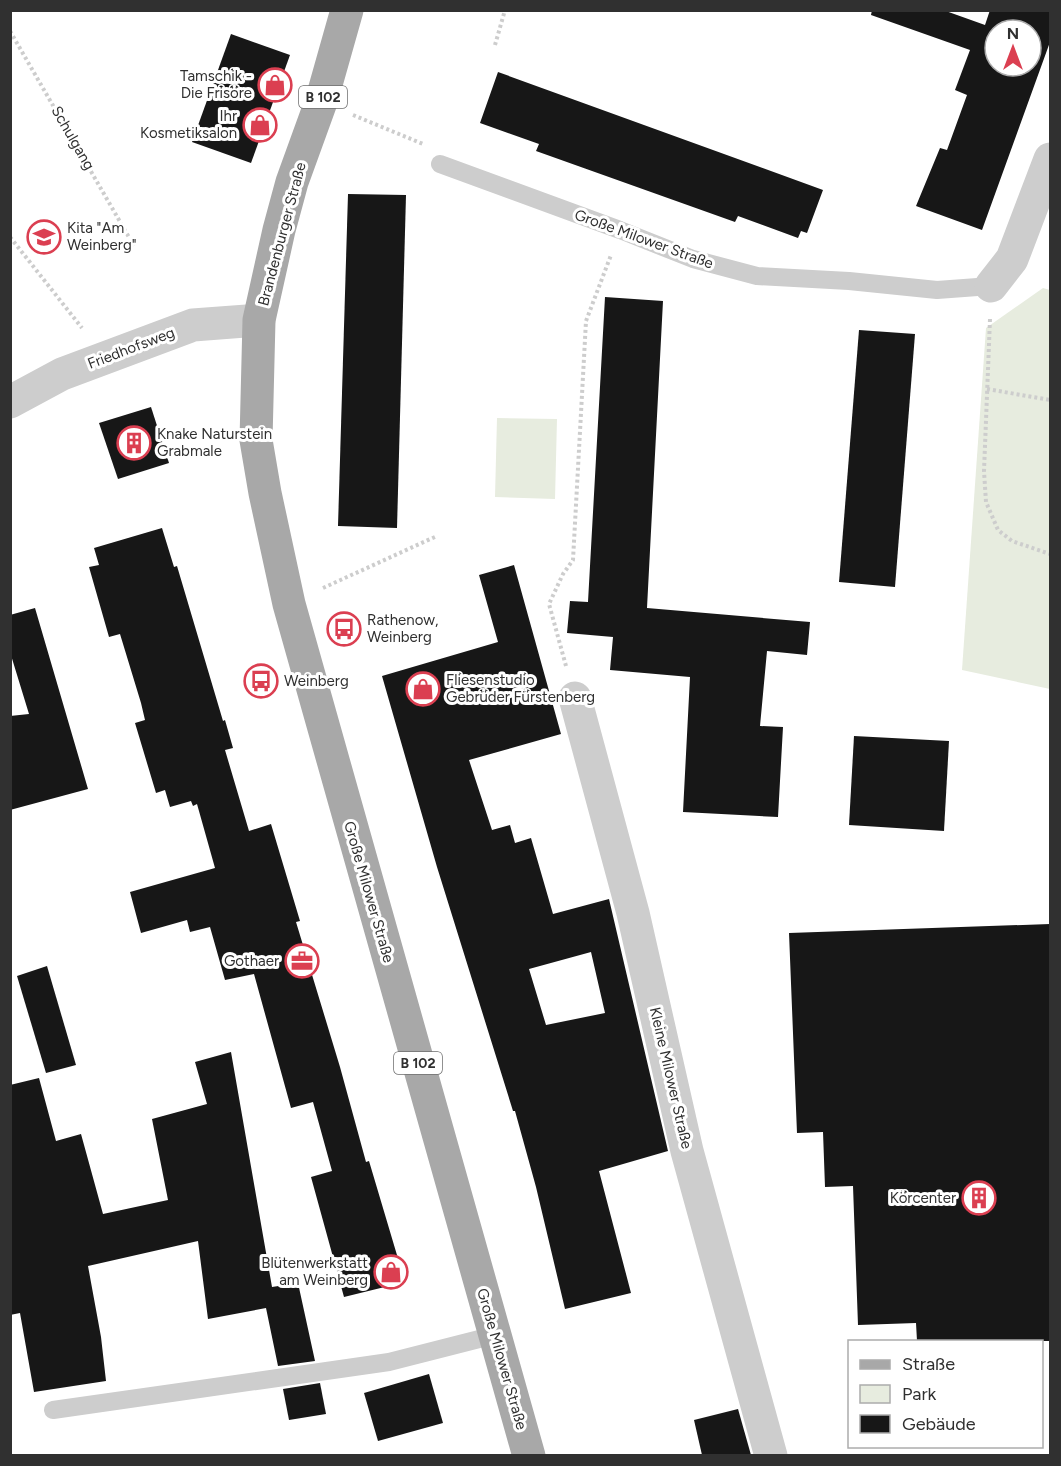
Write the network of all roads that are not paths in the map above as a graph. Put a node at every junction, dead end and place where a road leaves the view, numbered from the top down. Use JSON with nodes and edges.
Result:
{"nodes":[{"id":1,"x":347,"y":10,"type":"edge"},
{"id":2,"x":1050,"y":159,"type":"edge"},
{"id":3,"x":440,"y":164,"type":"road end"},
{"id":4,"x":991,"y":286,"type":"joint"},
{"id":5,"x":259,"y":320,"type":"junction"},
{"id":6,"x":10,"y":402,"type":"edge"},
{"id":7,"x":575,"y":698,"type":"road end"},
{"id":8,"x":495,"y":1335,"type":"junction"},
{"id":9,"x":54,"y":1410,"type":"dead end"},
{"id":10,"x":529,"y":1455,"type":"edge"},
{"id":11,"x":771,"y":1455,"type":"edge"}],
"edges":[{"from":1,"to":5,"type":"main road","name":"Brandenburger Straße","number":"B 102"},
{"from":2,"to":4,"type":"street"},
{"from":3,"to":4,"type":"lane","name":"Große Milower Straße"},
{"from":5,"to":6,"type":"street","name":"Friedhofsweg"},
{"from":5,"to":8,"type":"main road","name":"Große Milower Straße","number":"B 102"},
{"from":7,"to":11,"type":"street","name":"Kleine Milower Straße"},
{"from":8,"to":9,"type":"lane"},
{"from":8,"to":10,"type":"main road","name":"Große Milower Straße","number":"B 102"}]}
